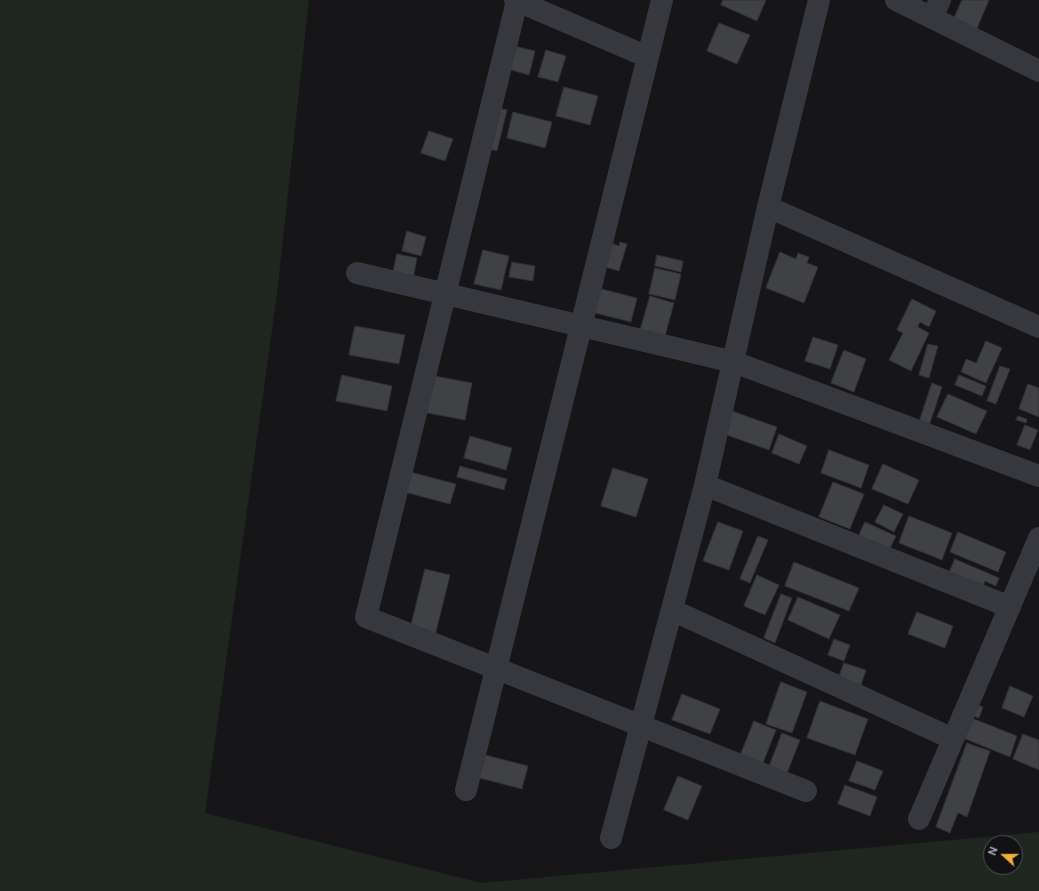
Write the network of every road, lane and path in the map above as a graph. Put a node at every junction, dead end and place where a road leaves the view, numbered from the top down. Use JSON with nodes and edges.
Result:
{"nodes":[{"id":1,"x":516,"y":0,"type":"edge"},
{"id":2,"x":662,"y":0,"type":"edge"},
{"id":3,"x":819,"y":0,"type":"edge"},
{"id":4,"x":896,"y":0,"type":"edge"},
{"id":5,"x":936,"y":9,"type":"edge"},
{"id":6,"x":648,"y":57,"type":"junction"},
{"id":7,"x":1039,"y":71,"type":"edge"},
{"id":8,"x":768,"y":207,"type":"junction"},
{"id":9,"x":356,"y":273,"type":"dead end"},
{"id":10,"x":445,"y":293,"type":"junction"},
{"id":11,"x":581,"y":326,"type":"junction"},
{"id":12,"x":1039,"y":327,"type":"edge"},
{"id":13,"x":734,"y":362,"type":"junction"},
{"id":14,"x":1039,"y":476,"type":"edge"},
{"id":15,"x":705,"y":485,"type":"junction"},
{"id":16,"x":1039,"y":538,"type":"edge"},
{"id":17,"x":1010,"y":607,"type":"junction"},
{"id":18,"x":672,"y":610,"type":"junction"},
{"id":19,"x":497,"y":669,"type":"junction"},
{"id":20,"x":641,"y":726,"type":"junction"},
{"id":21,"x":954,"y":739,"type":"junction"},
{"id":22,"x":466,"y":790,"type":"dead end"},
{"id":23,"x":806,"y":792,"type":"dead end"},
{"id":24,"x":919,"y":819,"type":"dead end"},
{"id":25,"x":611,"y":838,"type":"dead end"}],
"edges":[{"from":1,"to":6,"type":"street"},
{"from":1,"to":10,"type":"street"},
{"from":2,"to":6,"type":"street"},
{"from":3,"to":8,"type":"street"},
{"from":4,"to":5,"type":"street"},
{"from":5,"to":7,"type":"street"},
{"from":6,"to":11,"type":"street"},
{"from":8,"to":12,"type":"street"},
{"from":8,"to":13,"type":"street"},
{"from":9,"to":10,"type":"street"},
{"from":10,"to":11,"type":"street"},
{"from":10,"to":19,"type":"street"},
{"from":11,"to":13,"type":"street"},
{"from":11,"to":19,"type":"street"},
{"from":13,"to":14,"type":"street"},
{"from":13,"to":15,"type":"street"},
{"from":15,"to":17,"type":"street"},
{"from":15,"to":18,"type":"street"},
{"from":16,"to":17,"type":"street"},
{"from":17,"to":21,"type":"street"},
{"from":18,"to":20,"type":"street"},
{"from":18,"to":21,"type":"street"},
{"from":19,"to":20,"type":"street"},
{"from":19,"to":22,"type":"street"},
{"from":20,"to":23,"type":"street"},
{"from":20,"to":25,"type":"street"},
{"from":21,"to":24,"type":"street"}]}
